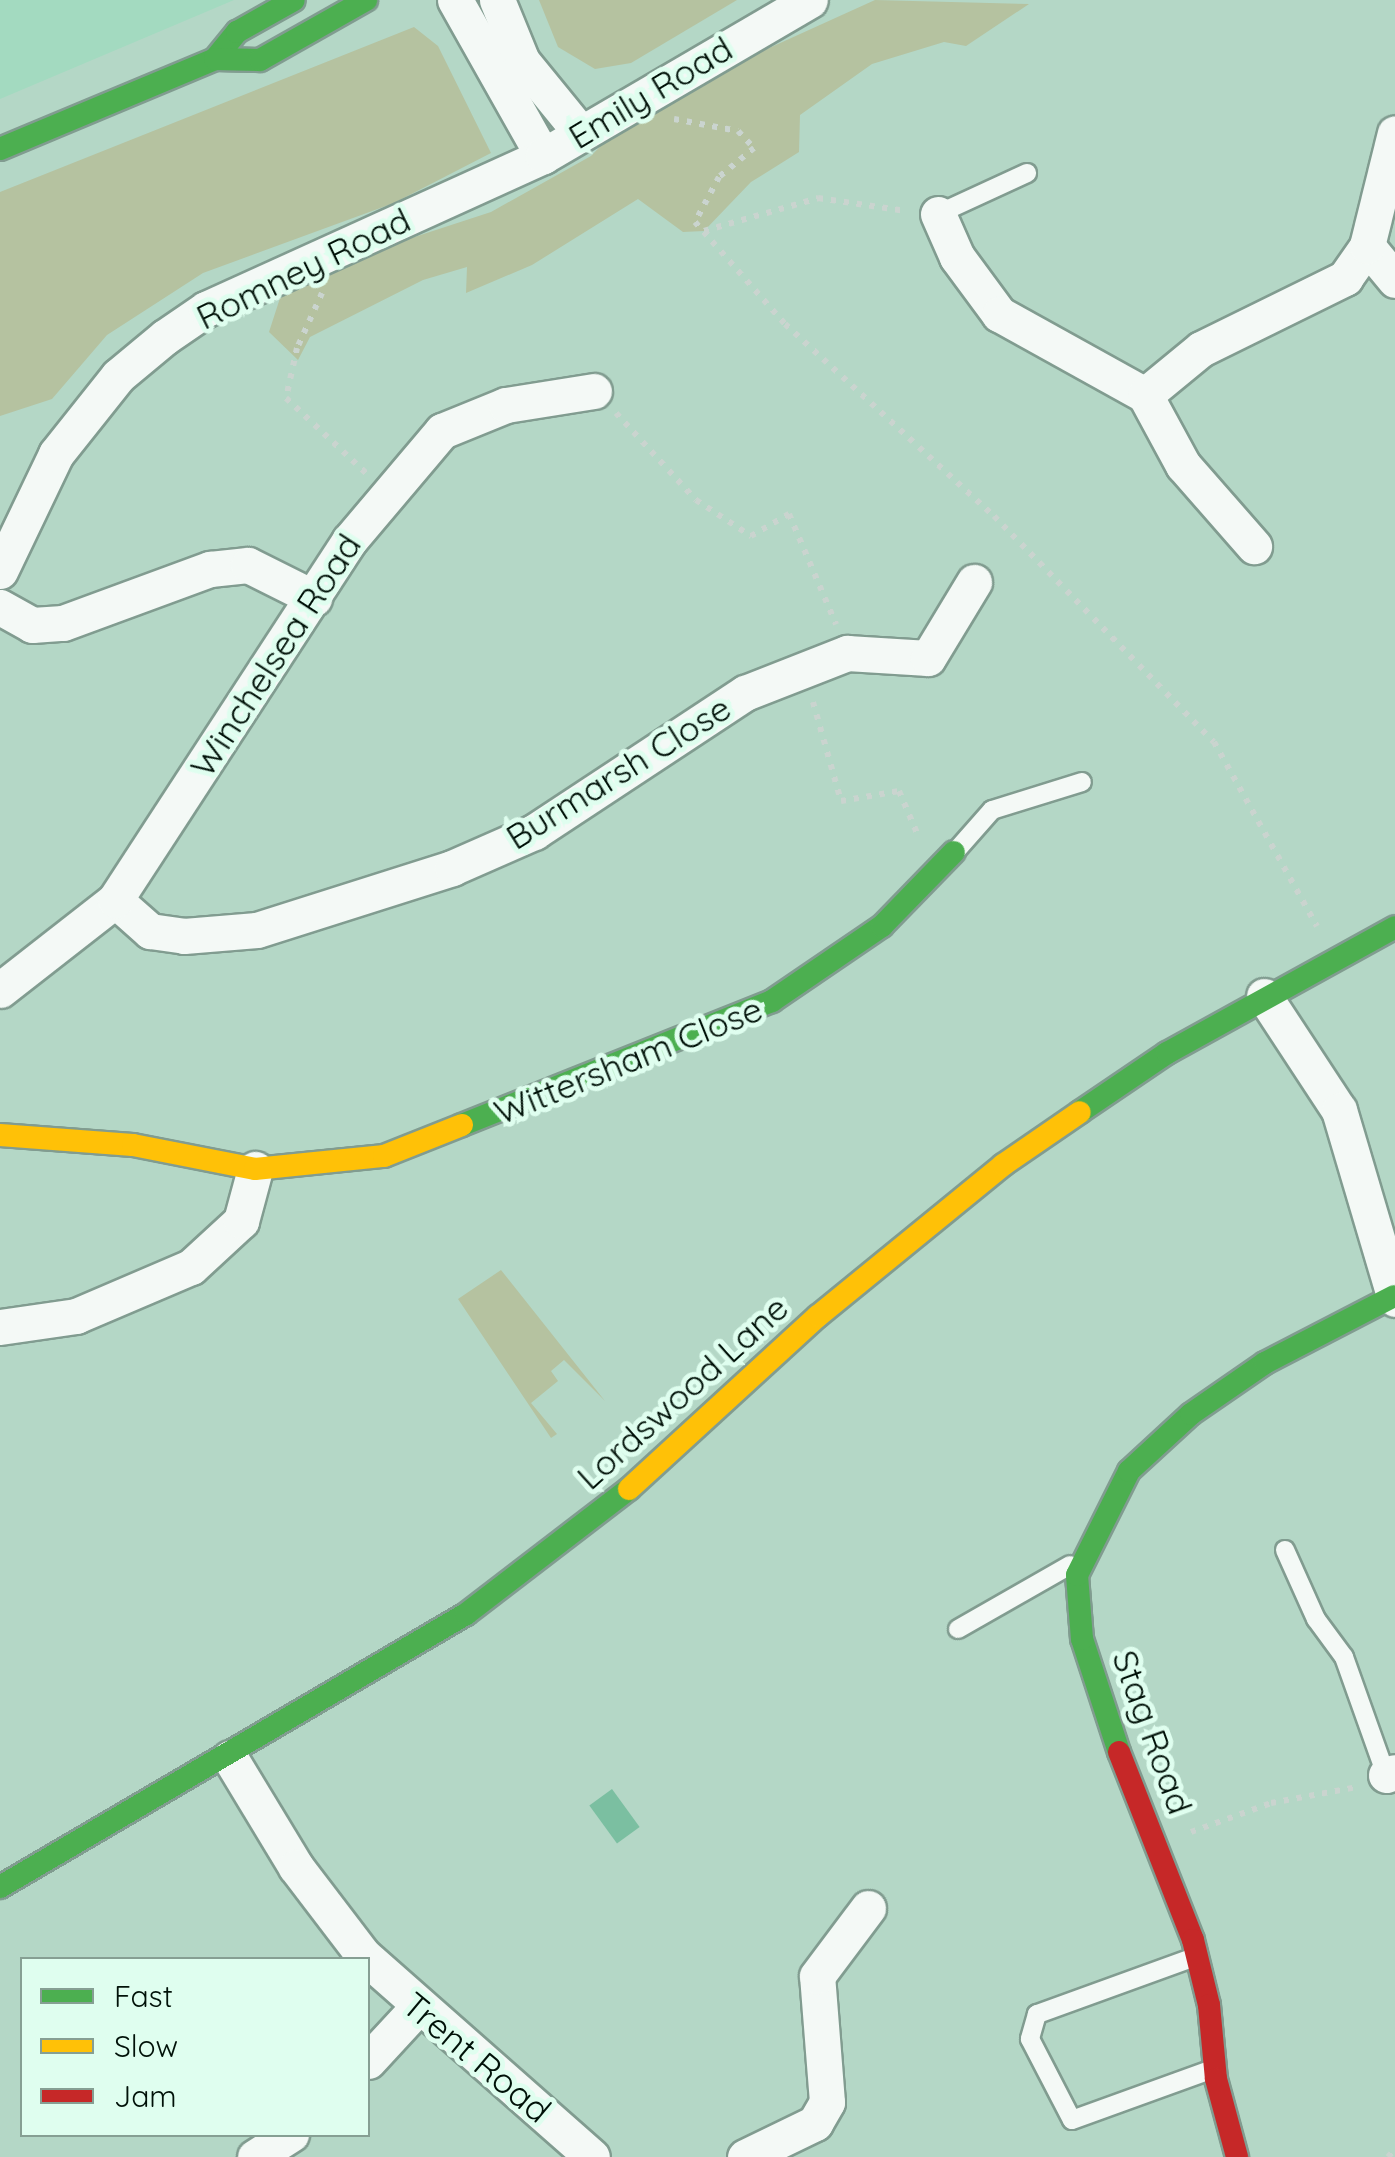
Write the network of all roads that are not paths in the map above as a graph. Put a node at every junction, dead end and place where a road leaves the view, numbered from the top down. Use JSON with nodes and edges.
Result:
{"nodes":[{"id":1,"x":294,"y":0,"type":"edge"},
{"id":2,"x":366,"y":0,"type":"edge"},
{"id":3,"x":455,"y":0,"type":"edge"},
{"id":4,"x":497,"y":0,"type":"edge"},
{"id":5,"x":810,"y":0,"type":"edge"},
{"id":6,"x":215,"y":59,"type":"junction"},
{"id":7,"x":580,"y":132,"type":"junction"},
{"id":8,"x":1395,"y":133,"type":"edge"},
{"id":9,"x":0,"y":150,"type":"edge"},
{"id":10,"x":543,"y":156,"type":"junction"},
{"id":11,"x":1027,"y":174,"type":"dead end"},
{"id":12,"x":938,"y":214,"type":"joint"},
{"id":13,"x":1368,"y":246,"type":"junction"},
{"id":14,"x":1395,"y":280,"type":"edge"},
{"id":15,"x":594,"y":391,"type":"road end"},
{"id":16,"x":1145,"y":395,"type":"junction"},
{"id":17,"x":1254,"y":546,"type":"dead end"},
{"id":18,"x":0,"y":572,"type":"edge"},
{"id":19,"x":974,"y":582,"type":"dead end"},
{"id":20,"x":314,"y":598,"type":"junction"},
{"id":21,"x":0,"y":607,"type":"edge"},
{"id":22,"x":1082,"y":782,"type":"dead end"},
{"id":23,"x":946,"y":860,"type":"joint"},
{"id":24,"x":115,"y":900,"type":"junction"},
{"id":25,"x":1395,"y":927,"type":"edge"},
{"id":26,"x":0,"y":990,"type":"edge"},
{"id":27,"x":1264,"y":996,"type":"junction"},
{"id":28,"x":0,"y":1135,"type":"edge"},
{"id":29,"x":255,"y":1169,"type":"junction"},
{"id":30,"x":1394,"y":1297,"type":"edge"},
{"id":31,"x":0,"y":1327,"type":"edge"},
{"id":32,"x":1286,"y":1550,"type":"dead end"},
{"id":33,"x":1084,"y":1558,"type":"junction"},
{"id":34,"x":958,"y":1629,"type":"dead end"},
{"id":35,"x":230,"y":1758,"type":"junction"},
{"id":36,"x":1391,"y":1773,"type":"edge"},
{"id":37,"x":0,"y":1887,"type":"edge"},
{"id":38,"x":868,"y":1908,"type":"dead end"},
{"id":39,"x":1197,"y":1956,"type":"junction"},
{"id":40,"x":416,"y":2008,"type":"junction"},
{"id":41,"x":370,"y":2059,"type":"edge"},
{"id":42,"x":1215,"y":2068,"type":"junction"},
{"id":43,"x":285,"y":2137,"type":"edge"},
{"id":44,"x":255,"y":2157,"type":"edge"},
{"id":45,"x":592,"y":2157,"type":"edge"},
{"id":46,"x":745,"y":2157,"type":"edge"},
{"id":47,"x":1237,"y":2157,"type":"edge"}],
"edges":[{"from":1,"to":6,"type":"street"},
{"from":2,"to":6,"type":"street"},
{"from":3,"to":10,"type":"street"},
{"from":4,"to":7,"type":"street"},
{"from":5,"to":7,"type":"street","name":"Emily Road"},
{"from":6,"to":9,"type":"street"},
{"from":7,"to":10,"type":"street","name":"Emily Road"},
{"from":8,"to":13,"type":"street"},
{"from":10,"to":18,"type":"street","name":"Romney Road"},
{"from":11,"to":12,"type":"lane"},
{"from":12,"to":16,"type":"street"},
{"from":13,"to":14,"type":"street"},
{"from":13,"to":16,"type":"street"},
{"from":15,"to":20,"type":"street","name":"Winchelsea Road"},
{"from":16,"to":17,"type":"street"},
{"from":19,"to":24,"type":"street","name":"Burmarsh Close"},
{"from":20,"to":21,"type":"street"},
{"from":20,"to":24,"type":"street","name":"Winchelsea Road"},
{"from":22,"to":23,"type":"lane"},
{"from":23,"to":29,"type":"street","name":"Wittersham Close"},
{"from":24,"to":26,"type":"street","name":"Winchelsea Road"},
{"from":25,"to":27,"type":"street","name":"Lordswood Lane"},
{"from":27,"to":30,"type":"street"},
{"from":27,"to":35,"type":"street","name":"Lordswood Lane"},
{"from":28,"to":29,"type":"street","name":"Wittersham Close"},
{"from":29,"to":31,"type":"street"},
{"from":30,"to":33,"type":"street","name":"Stag Road"},
{"from":32,"to":36,"type":"lane"},
{"from":33,"to":34,"type":"lane"},
{"from":33,"to":39,"type":"street","name":"Stag Road"},
{"from":35,"to":37,"type":"street","name":"Lordswood Lane"},
{"from":35,"to":40,"type":"street","name":"Trent Road"},
{"from":38,"to":46,"type":"street"},
{"from":39,"to":42,"type":"street","name":"Stag Road"},
{"from":39,"to":42,"type":"lane"},
{"from":40,"to":41,"type":"street"},
{"from":40,"to":45,"type":"street","name":"Trent Road"},
{"from":42,"to":47,"type":"street","name":"Stag Road"},
{"from":43,"to":44,"type":"street"}]}
